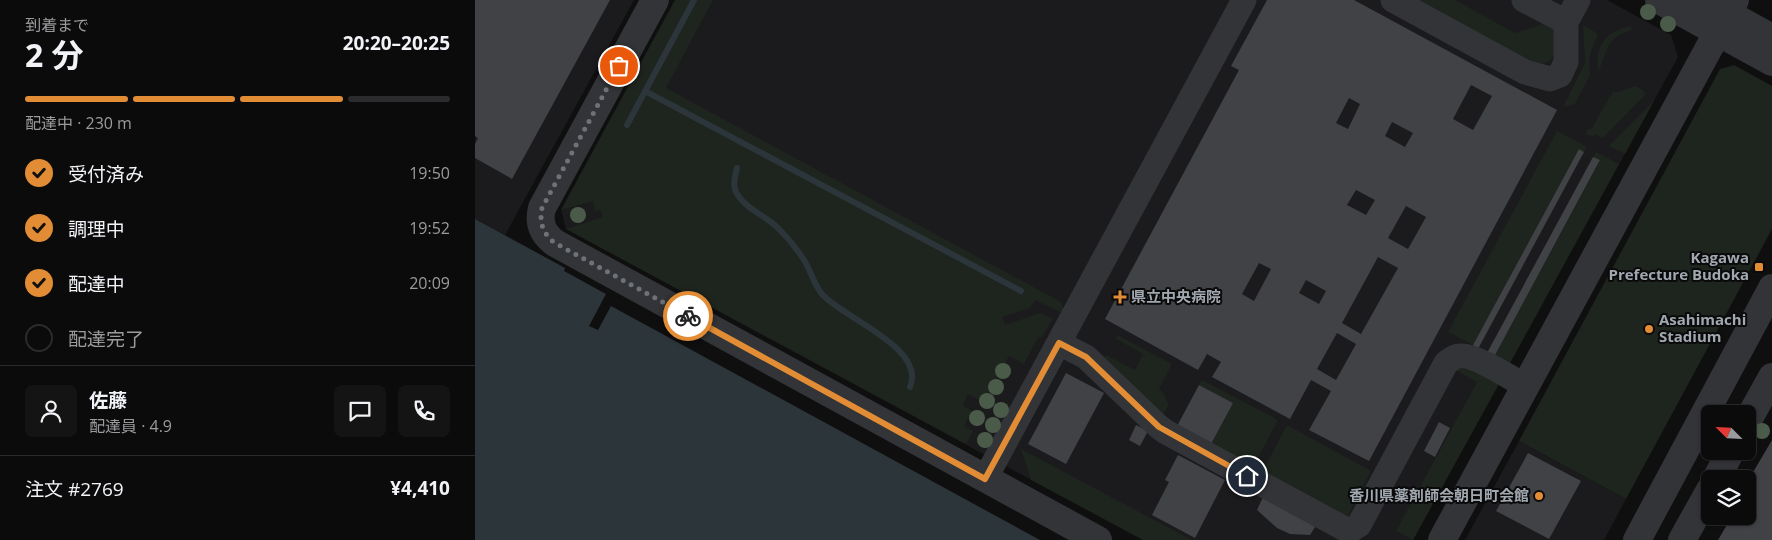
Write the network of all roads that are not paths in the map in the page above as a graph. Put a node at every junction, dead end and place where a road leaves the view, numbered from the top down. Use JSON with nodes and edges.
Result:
{"nodes":[{"id":1,"x":655,"y":0,"type":"edge"},
{"id":2,"x":1243,"y":0,"type":"edge"},
{"id":3,"x":1393,"y":0,"type":"edge"},
{"id":4,"x":1524,"y":0,"type":"edge"},
{"id":5,"x":1578,"y":0,"type":"edge"},
{"id":6,"x":1659,"y":0,"type":"edge"},
{"id":7,"x":1703,"y":0,"type":"edge"},
{"id":8,"x":1727,"y":15,"type":"edge"},
{"id":9,"x":1566,"y":22,"type":"junction"},
{"id":10,"x":1772,"y":38,"type":"edge"},
{"id":11,"x":1772,"y":62,"type":"edge"},
{"id":12,"x":1772,"y":288,"type":"edge"},
{"id":13,"x":1059,"y":343,"type":"junction"},
{"id":14,"x":1772,"y":377,"type":"edge"},
{"id":15,"x":1525,"y":386,"type":"junction"},
{"id":16,"x":1756,"y":406,"type":"edge"},
{"id":17,"x":985,"y":479,"type":"junction"},
{"id":18,"x":1701,"y":506,"type":"edge"},
{"id":19,"x":1098,"y":540,"type":"edge"},
{"id":20,"x":1442,"y":540,"type":"edge"},
{"id":21,"x":1637,"y":540,"type":"edge"},
{"id":22,"x":1682,"y":540,"type":"edge"}],
"edges":[{"from":1,"to":17,"type":"street"},
{"from":2,"to":13,"type":"street"},
{"from":3,"to":9,"type":"street"},
{"from":4,"to":9,"type":"street"},
{"from":5,"to":9,"type":"street"},
{"from":6,"to":8,"type":"street"},
{"from":7,"to":8,"type":"street"},
{"from":8,"to":10,"type":"street"},
{"from":8,"to":11,"type":"street"},
{"from":8,"to":15,"type":"street"},
{"from":12,"to":21,"type":"street"},
{"from":13,"to":15,"type":"street"},
{"from":13,"to":17,"type":"street"},
{"from":14,"to":16,"type":"street"},
{"from":15,"to":20,"type":"street"},
{"from":17,"to":19,"type":"street"},
{"from":18,"to":22,"type":"street"}]}
